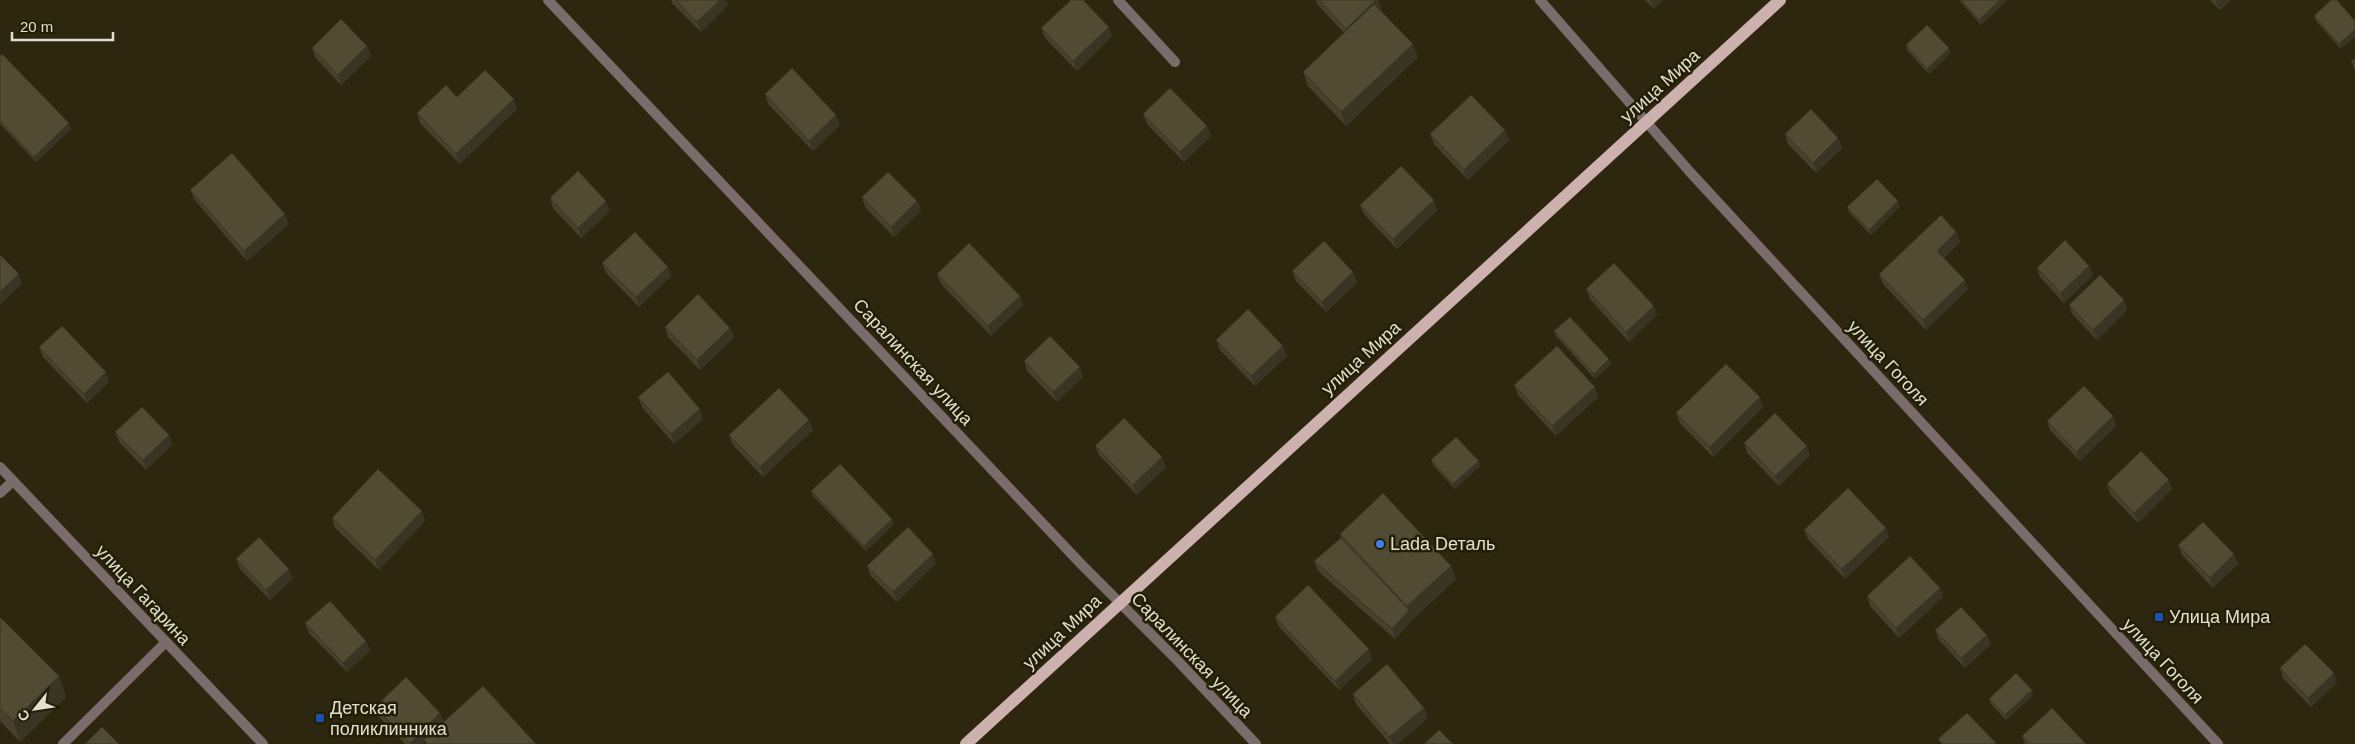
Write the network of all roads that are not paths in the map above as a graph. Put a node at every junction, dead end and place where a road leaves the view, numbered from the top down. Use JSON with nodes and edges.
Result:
{"nodes":[{"id":1,"x":548,"y":0,"type":"edge"},
{"id":2,"x":1118,"y":0,"type":"edge"},
{"id":3,"x":1540,"y":0,"type":"edge"},
{"id":4,"x":1780,"y":0,"type":"edge"},
{"id":5,"x":1175,"y":62,"type":"dead end"},
{"id":6,"x":1647,"y":122,"type":"junction"},
{"id":7,"x":0,"y":467,"type":"edge"},
{"id":8,"x":13,"y":481,"type":"junction"},
{"id":9,"x":0,"y":493,"type":"edge"},
{"id":10,"x":1119,"y":604,"type":"junction"},
{"id":11,"x":166,"y":642,"type":"junction"},
{"id":12,"x":63,"y":744,"type":"edge"},
{"id":13,"x":263,"y":744,"type":"edge"},
{"id":14,"x":966,"y":744,"type":"edge"},
{"id":15,"x":1256,"y":744,"type":"edge"},
{"id":16,"x":2218,"y":744,"type":"edge"}],
"edges":[{"from":1,"to":10,"type":"street","name":"Саралинская улица"},
{"from":2,"to":5,"type":"street"},
{"from":3,"to":6,"type":"street","name":"улица Гоголя"},
{"from":4,"to":6,"type":"main road","name":"улица Мира"},
{"from":6,"to":10,"type":"main road","name":"улица Мира"},
{"from":6,"to":16,"type":"street","name":"улица Гоголя"},
{"from":7,"to":8,"type":"street","name":"улица Гагарина"},
{"from":8,"to":9,"type":"street"},
{"from":8,"to":11,"type":"street","name":"улица Гагарина"},
{"from":10,"to":14,"type":"main road","name":"улица Мира"},
{"from":10,"to":15,"type":"street","name":"Саралинская улица"},
{"from":11,"to":12,"type":"street"},
{"from":11,"to":13,"type":"street","name":"улица Гагарина"}]}
